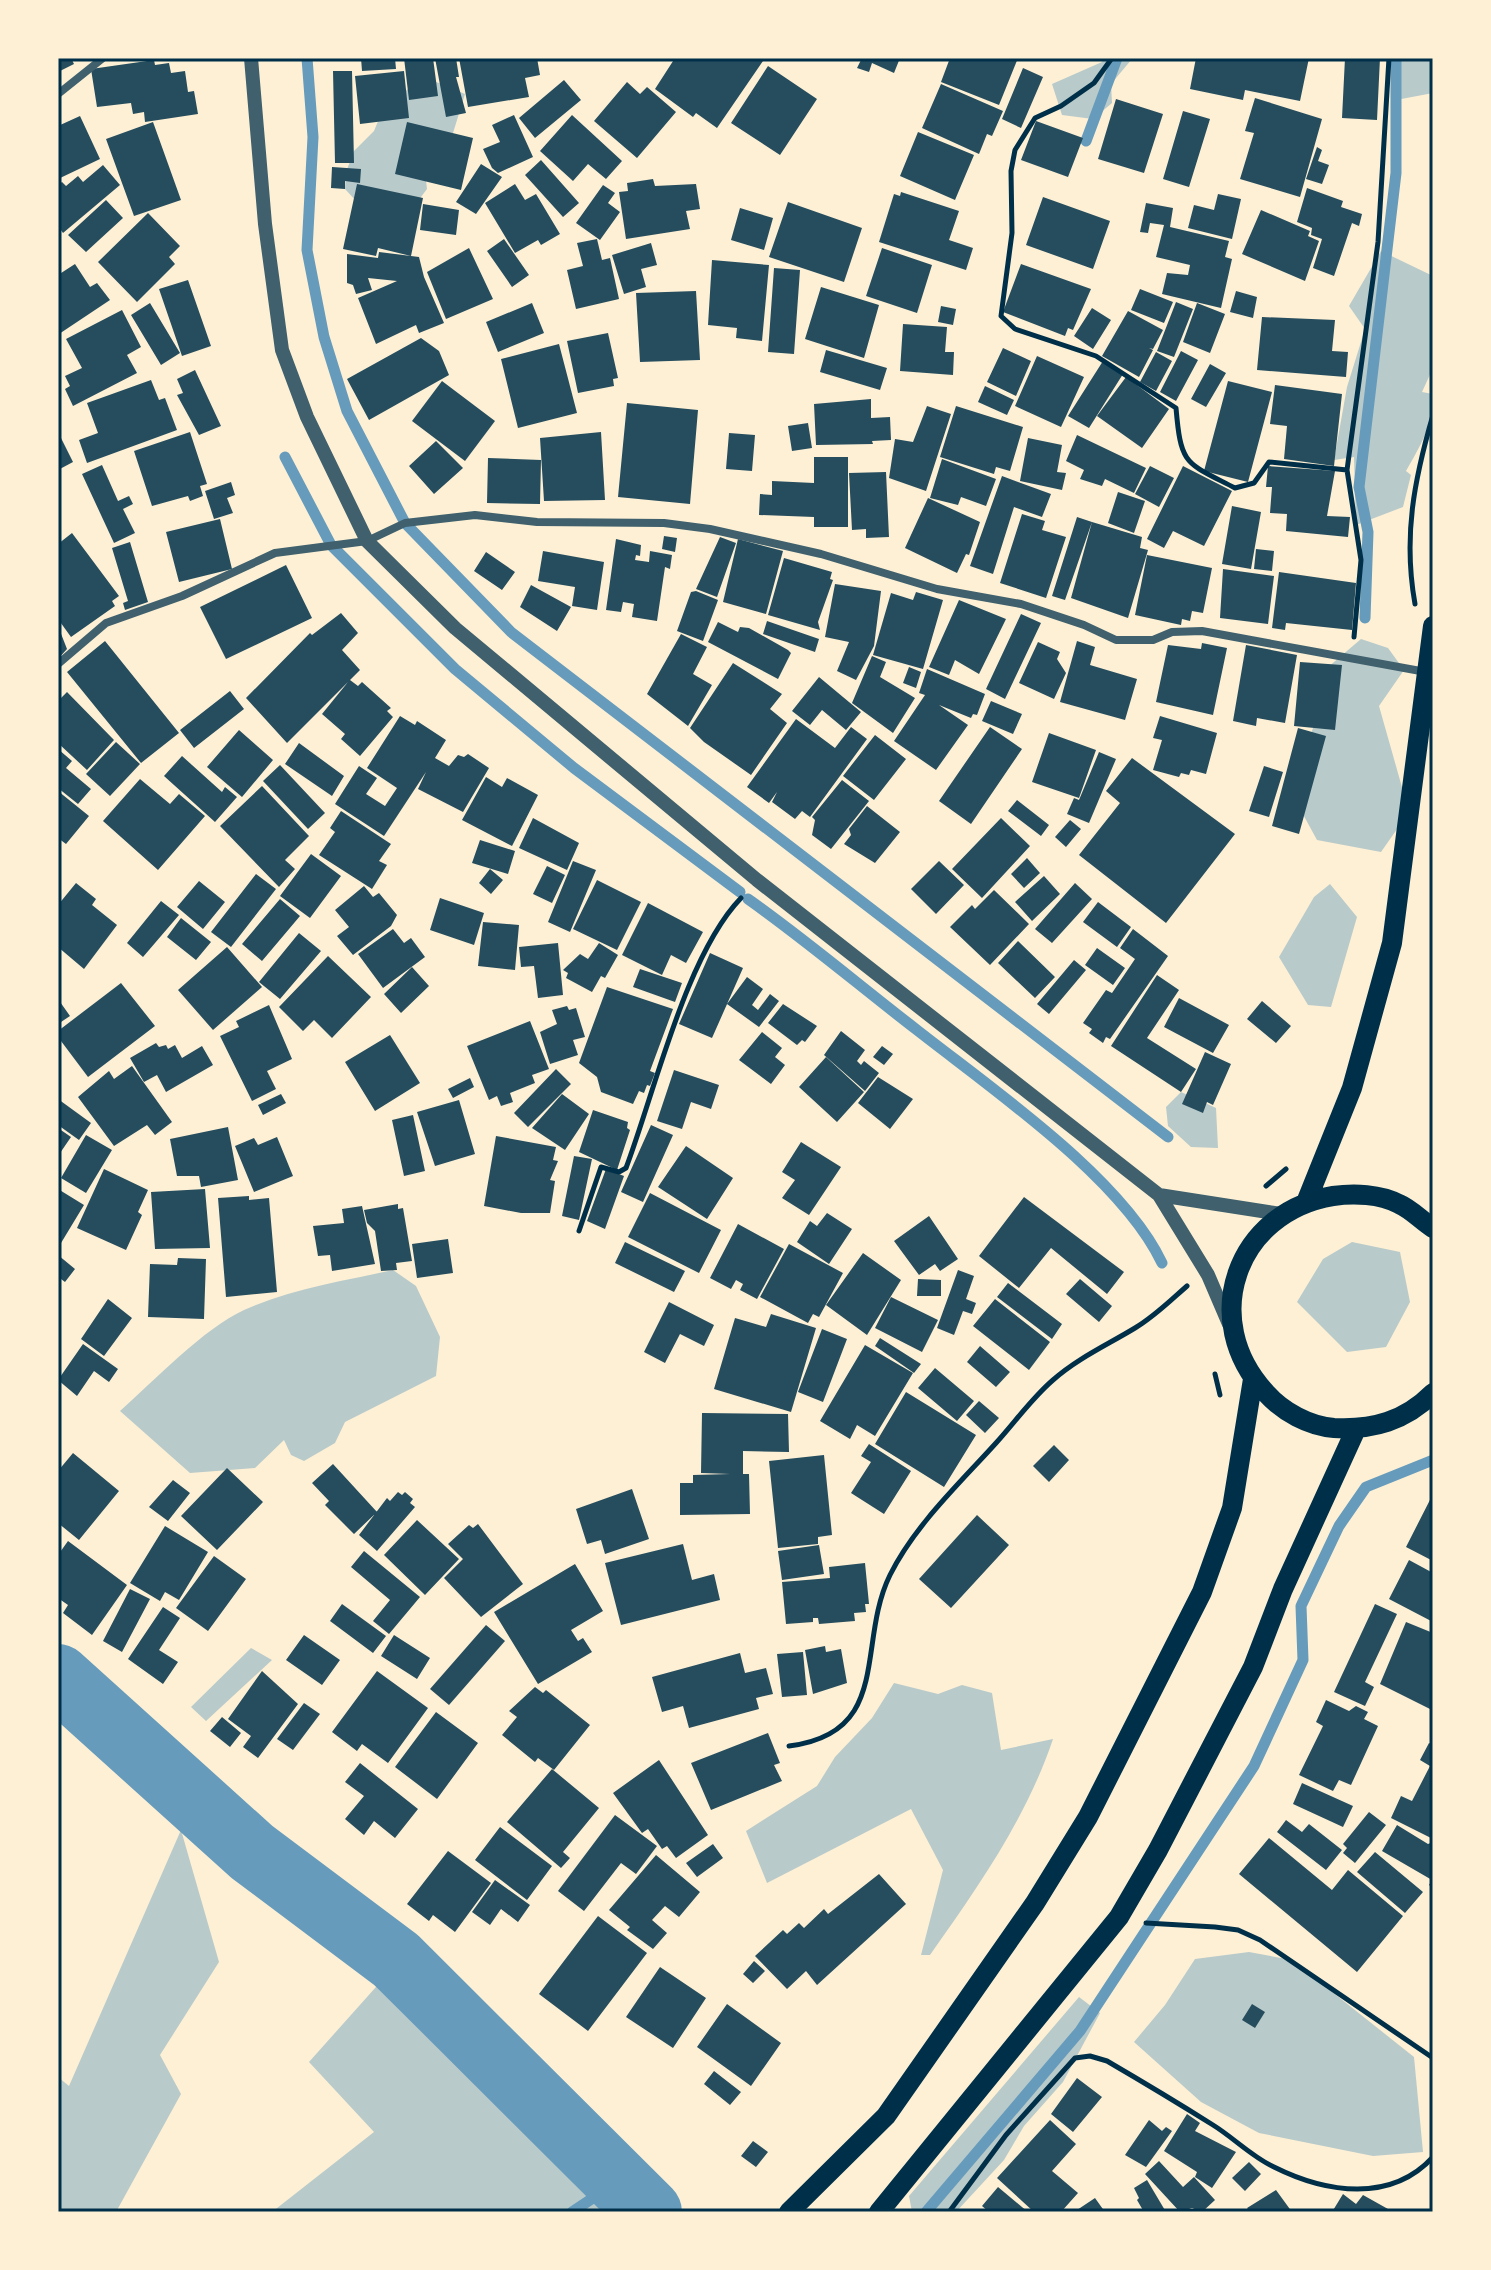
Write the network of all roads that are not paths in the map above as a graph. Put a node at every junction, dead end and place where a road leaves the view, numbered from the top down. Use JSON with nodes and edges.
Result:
{"nodes":[{"id":1,"x":103,"y":58,"type":"edge"},
{"id":2,"x":251,"y":58,"type":"edge"},
{"id":3,"x":58,"y":94,"type":"edge"},
{"id":4,"x":367,"y":541,"type":"junction"},
{"id":5,"x":1425,"y":622,"type":"edge"},
{"id":6,"x":58,"y":664,"type":"edge"},
{"id":7,"x":1427,"y":672,"type":"junction"},
{"id":8,"x":1159,"y":1195,"type":"junction"},
{"id":9,"x":1307,"y":1200,"type":"junction"},
{"id":10,"x":1281,"y":1214,"type":"junction"},
{"id":11,"x":1433,"y":1228,"type":"edge"},
{"id":12,"x":1233,"y":1331,"type":"junction"},
{"id":13,"x":1253,"y":1379,"type":"junction"},
{"id":14,"x":1433,"y":1393,"type":"edge"},
{"id":15,"x":1356,"y":1429,"type":"junction"},
{"id":16,"x":789,"y":2212,"type":"edge"},
{"id":17,"x":879,"y":2212,"type":"edge"}],
"edges":[{"from":1,"to":3,"type":"street"},
{"from":2,"to":4,"type":"street"},
{"from":4,"to":6,"type":"street"},
{"from":4,"to":7,"type":"street"},
{"from":4,"to":8,"type":"street"},
{"from":5,"to":7,"type":"main road"},
{"from":7,"to":9,"type":"main road"},
{"from":8,"to":10,"type":"street"},
{"from":8,"to":12,"type":"street"},
{"from":9,"to":10,"type":"main road"},
{"from":9,"to":11,"type":"main road"},
{"from":10,"to":12,"type":"main road"},
{"from":12,"to":13,"type":"main road"},
{"from":13,"to":15,"type":"main road"},
{"from":13,"to":16,"type":"main road"},
{"from":14,"to":15,"type":"main road"},
{"from":15,"to":17,"type":"main road"}]}
